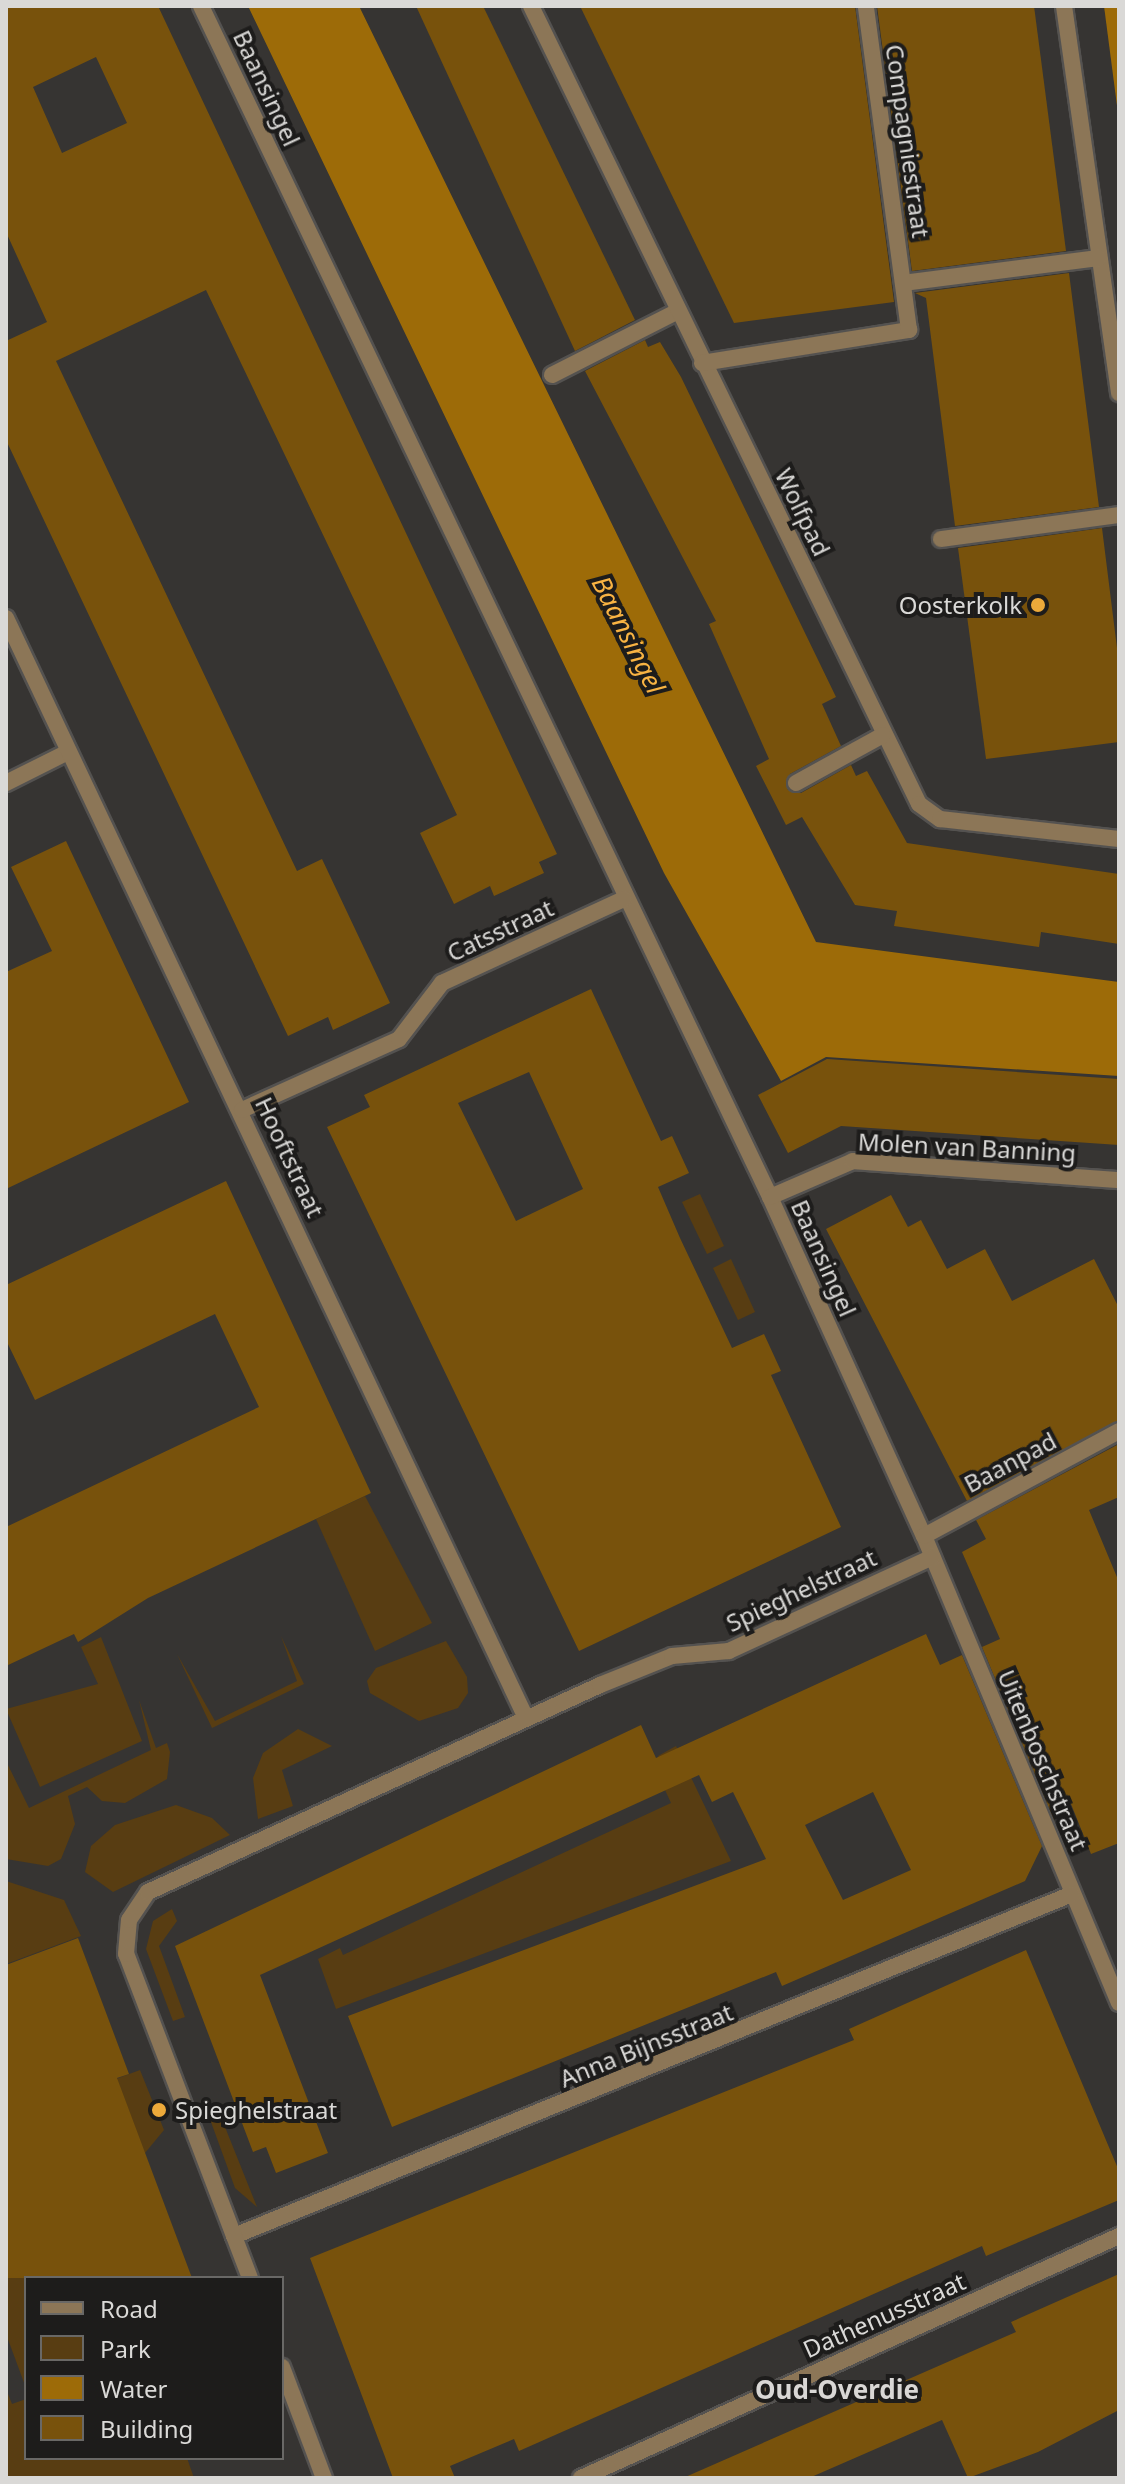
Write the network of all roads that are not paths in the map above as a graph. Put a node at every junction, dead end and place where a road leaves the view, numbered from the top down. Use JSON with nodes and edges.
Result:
{"nodes":[{"id":1,"x":201,"y":6,"type":"edge"},
{"id":2,"x":531,"y":6,"type":"edge"},
{"id":3,"x":866,"y":6,"type":"edge"},
{"id":4,"x":1064,"y":6,"type":"edge"},
{"id":5,"x":1098,"y":258,"type":"junction"},
{"id":6,"x":903,"y":283,"type":"junction"},
{"id":7,"x":676,"y":312,"type":"junction"},
{"id":8,"x":702,"y":363,"type":"junction"},
{"id":9,"x":552,"y":375,"type":"dead end"},
{"id":10,"x":1119,"y":393,"type":"edge"},
{"id":11,"x":1119,"y":515,"type":"edge"},
{"id":12,"x":941,"y":539,"type":"dead end"},
{"id":13,"x":6,"y":618,"type":"edge"},
{"id":14,"x":883,"y":735,"type":"junction"},
{"id":15,"x":68,"y":752,"type":"junction"},
{"id":16,"x":6,"y":783,"type":"edge"},
{"id":17,"x":796,"y":783,"type":"dead end"},
{"id":18,"x":1119,"y":839,"type":"edge"},
{"id":19,"x":624,"y":899,"type":"junction"},
{"id":20,"x":242,"y":1110,"type":"junction"},
{"id":21,"x":1119,"y":1180,"type":"edge"},
{"id":22,"x":770,"y":1197,"type":"junction"},
{"id":23,"x":1119,"y":1431,"type":"edge"},
{"id":24,"x":924,"y":1536,"type":"junction"},
{"id":25,"x":932,"y":1557,"type":"junction"},
{"id":26,"x":526,"y":1718,"type":"junction"},
{"id":27,"x":1072,"y":1894,"type":"junction"},
{"id":28,"x":1119,"y":2003,"type":"edge"},
{"id":29,"x":234,"y":2236,"type":"junction"},
{"id":30,"x":1119,"y":2236,"type":"edge"},
{"id":31,"x":249,"y":2276,"type":"edge"},
{"id":32,"x":284,"y":2372,"type":"edge"},
{"id":33,"x":324,"y":2478,"type":"edge"},
{"id":34,"x":581,"y":2478,"type":"edge"}],
"edges":[{"from":1,"to":19,"type":"street","name":"Baansingel"},
{"from":2,"to":7,"type":"street","name":"Wolfpad"},
{"from":3,"to":6,"type":"street","name":"Compagniestraat"},
{"from":4,"to":5,"type":"street"},
{"from":5,"to":6,"type":"street"},
{"from":5,"to":10,"type":"street"},
{"from":6,"to":8,"type":"street","name":"Compagniestraat"},
{"from":7,"to":8,"type":"street","name":"Wolfpad"},
{"from":7,"to":9,"type":"street"},
{"from":8,"to":14,"type":"street","name":"Wolfpad"},
{"from":11,"to":12,"type":"street"},
{"from":13,"to":15,"type":"street","name":"Hooftstraat"},
{"from":14,"to":17,"type":"street"},
{"from":14,"to":18,"type":"street","name":"Wolfpad"},
{"from":15,"to":16,"type":"street"},
{"from":15,"to":20,"type":"street","name":"Hooftstraat"},
{"from":19,"to":20,"type":"street","name":"Catsstraat"},
{"from":19,"to":22,"type":"street","name":"Baansingel"},
{"from":20,"to":26,"type":"street","name":"Hooftstraat"},
{"from":21,"to":22,"type":"street","name":"Molen van Banning"},
{"from":22,"to":24,"type":"street","name":"Baansingel"},
{"from":23,"to":24,"type":"street","name":"Baanpad"},
{"from":24,"to":25,"type":"street","name":"Uitenboschstraat"},
{"from":25,"to":26,"type":"street","name":"Spieghelstraat"},
{"from":25,"to":27,"type":"street","name":"Uitenboschstraat"},
{"from":26,"to":29,"type":"street","name":"Spieghelstraat"},
{"from":27,"to":28,"type":"street","name":"Uitenboschstraat"},
{"from":27,"to":29,"type":"street","name":"Anna Bijnsstraat"},
{"from":29,"to":31,"type":"street"},
{"from":30,"to":34,"type":"street","name":"Dathenusstraat"},
{"from":32,"to":33,"type":"street"}]}
